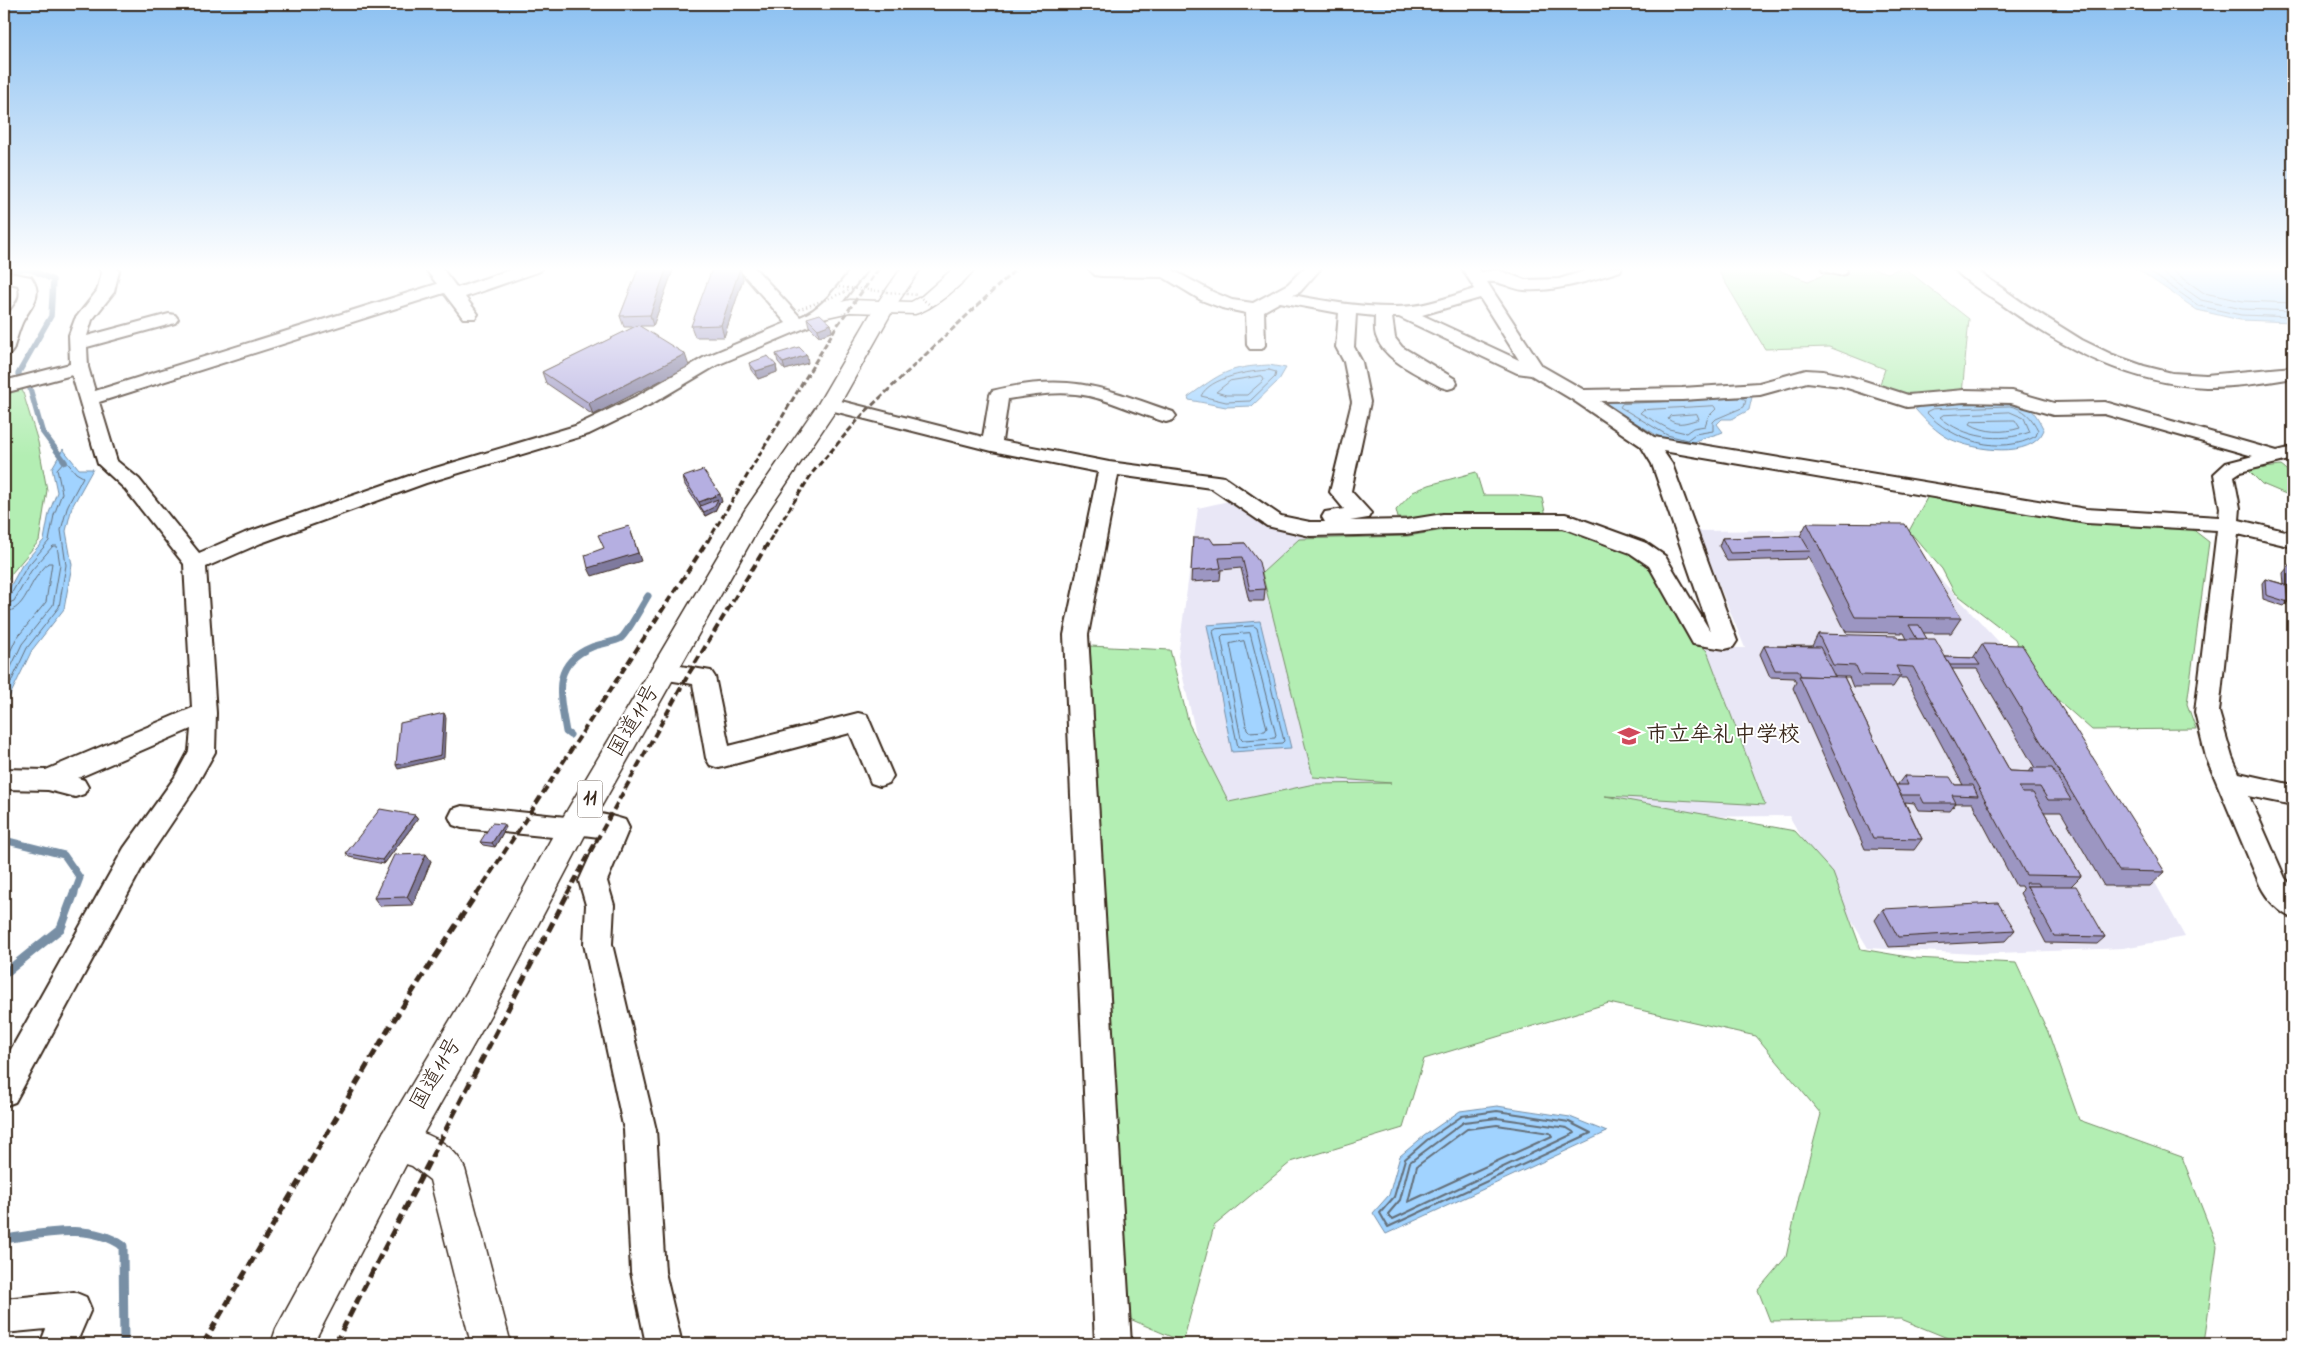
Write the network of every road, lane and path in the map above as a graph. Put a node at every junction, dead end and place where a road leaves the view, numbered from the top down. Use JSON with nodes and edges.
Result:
{"nodes":[{"id":1,"x":8,"y":330,"type":"edge"},
{"id":2,"x":80,"y":330,"type":"edge"},
{"id":3,"x":148,"y":330,"type":"edge"},
{"id":4,"x":318,"y":330,"type":"edge"},
{"id":5,"x":772,"y":330,"type":"edge"},
{"id":6,"x":871,"y":330,"type":"edge"},
{"id":7,"x":1256,"y":330,"type":"edge"},
{"id":8,"x":1346,"y":330,"type":"edge"},
{"id":9,"x":1384,"y":330,"type":"edge"},
{"id":10,"x":1440,"y":330,"type":"edge"},
{"id":11,"x":1510,"y":330,"type":"edge"},
{"id":12,"x":2054,"y":330,"type":"edge"},
{"id":13,"x":78,"y":344,"type":"junction"},
{"id":14,"x":1256,"y":345,"type":"dead end"},
{"id":15,"x":4,"y":350,"type":"edge"},
{"id":16,"x":79,"y":368,"type":"junction"},
{"id":17,"x":1536,"y":370,"type":"junction"},
{"id":18,"x":2293,"y":373,"type":"edge"},
{"id":19,"x":1448,"y":383,"type":"dead end"},
{"id":20,"x":8,"y":386,"type":"edge"},
{"id":21,"x":1580,"y":396,"type":"junction"},
{"id":22,"x":88,"y":399,"type":"junction"},
{"id":23,"x":828,"y":404,"type":"junction"},
{"id":24,"x":1166,"y":416,"type":"dead end"},
{"id":25,"x":1648,"y":442,"type":"junction"},
{"id":26,"x":992,"y":445,"type":"junction"},
{"id":27,"x":2284,"y":454,"type":"edge"},
{"id":28,"x":1109,"y":468,"type":"junction"},
{"id":29,"x":2227,"y":524,"type":"junction"},
{"id":30,"x":1310,"y":529,"type":"junction"},
{"id":31,"x":2293,"y":540,"type":"edge"},
{"id":32,"x":195,"y":563,"type":"junction"},
{"id":33,"x":662,"y":672,"type":"junction"},
{"id":34,"x":204,"y":713,"type":"junction"},
{"id":35,"x":880,"y":776,"type":"dead end"},
{"id":36,"x":4,"y":779,"type":"edge"},
{"id":37,"x":48,"y":780,"type":"junction"},
{"id":38,"x":2230,"y":782,"type":"junction"},
{"id":39,"x":75,"y":787,"type":"dead end"},
{"id":40,"x":2293,"y":795,"type":"edge"},
{"id":41,"x":462,"y":817,"type":"dead end"},
{"id":42,"x":574,"y":826,"type":"junction"},
{"id":43,"x":2293,"y":906,"type":"edge"},
{"id":44,"x":4,"y":1091,"type":"edge"},
{"id":45,"x":397,"y":1144,"type":"junction"},
{"id":46,"x":4,"y":1316,"type":"edge"},
{"id":47,"x":58,"y":1344,"type":"edge"},
{"id":48,"x":290,"y":1344,"type":"edge"},
{"id":49,"x":491,"y":1344,"type":"edge"},
{"id":50,"x":664,"y":1344,"type":"edge"},
{"id":51,"x":1113,"y":1344,"type":"edge"}],
"edges":[{"from":1,"to":15,"type":"street"},
{"from":2,"to":13,"type":"street"},
{"from":3,"to":13,"type":"street"},
{"from":4,"to":22,"type":"street"},
{"from":5,"to":32,"type":"street"},
{"from":6,"to":23,"type":"main road","name":"国道11号","number":"11"},
{"from":7,"to":14,"type":"street"},
{"from":8,"to":30,"type":"street"},
{"from":9,"to":19,"type":"street"},
{"from":10,"to":17,"type":"street"},
{"from":11,"to":17,"type":"street"},
{"from":12,"to":18,"type":"street"},
{"from":13,"to":16,"type":"street"},
{"from":16,"to":20,"type":"street"},
{"from":16,"to":22,"type":"street"},
{"from":17,"to":21,"type":"street"},
{"from":21,"to":25,"type":"street"},
{"from":21,"to":27,"type":"street"},
{"from":22,"to":32,"type":"street"},
{"from":23,"to":26,"type":"street"},
{"from":23,"to":33,"type":"main road","name":"国道11号","number":"11"},
{"from":24,"to":26,"type":"street"},
{"from":25,"to":29,"type":"street"},
{"from":25,"to":30,"type":"street"},
{"from":26,"to":28,"type":"street"},
{"from":27,"to":29,"type":"street"},
{"from":28,"to":30,"type":"street"},
{"from":28,"to":51,"type":"street"},
{"from":29,"to":31,"type":"street"},
{"from":29,"to":38,"type":"street"},
{"from":32,"to":34,"type":"street"},
{"from":33,"to":35,"type":"street"},
{"from":33,"to":42,"type":"main road","name":"国道11号","number":"11"},
{"from":34,"to":37,"type":"street"},
{"from":34,"to":44,"type":"street"},
{"from":36,"to":37,"type":"street"},
{"from":37,"to":39,"type":"street"},
{"from":38,"to":40,"type":"street"},
{"from":38,"to":43,"type":"street"},
{"from":41,"to":42,"type":"street"},
{"from":42,"to":45,"type":"main road","name":"国道11号","number":"11"},
{"from":42,"to":50,"type":"street"},
{"from":45,"to":48,"type":"main road","name":"国道11号","number":"11"},
{"from":45,"to":49,"type":"main road"},
{"from":46,"to":47,"type":"street"}]}
